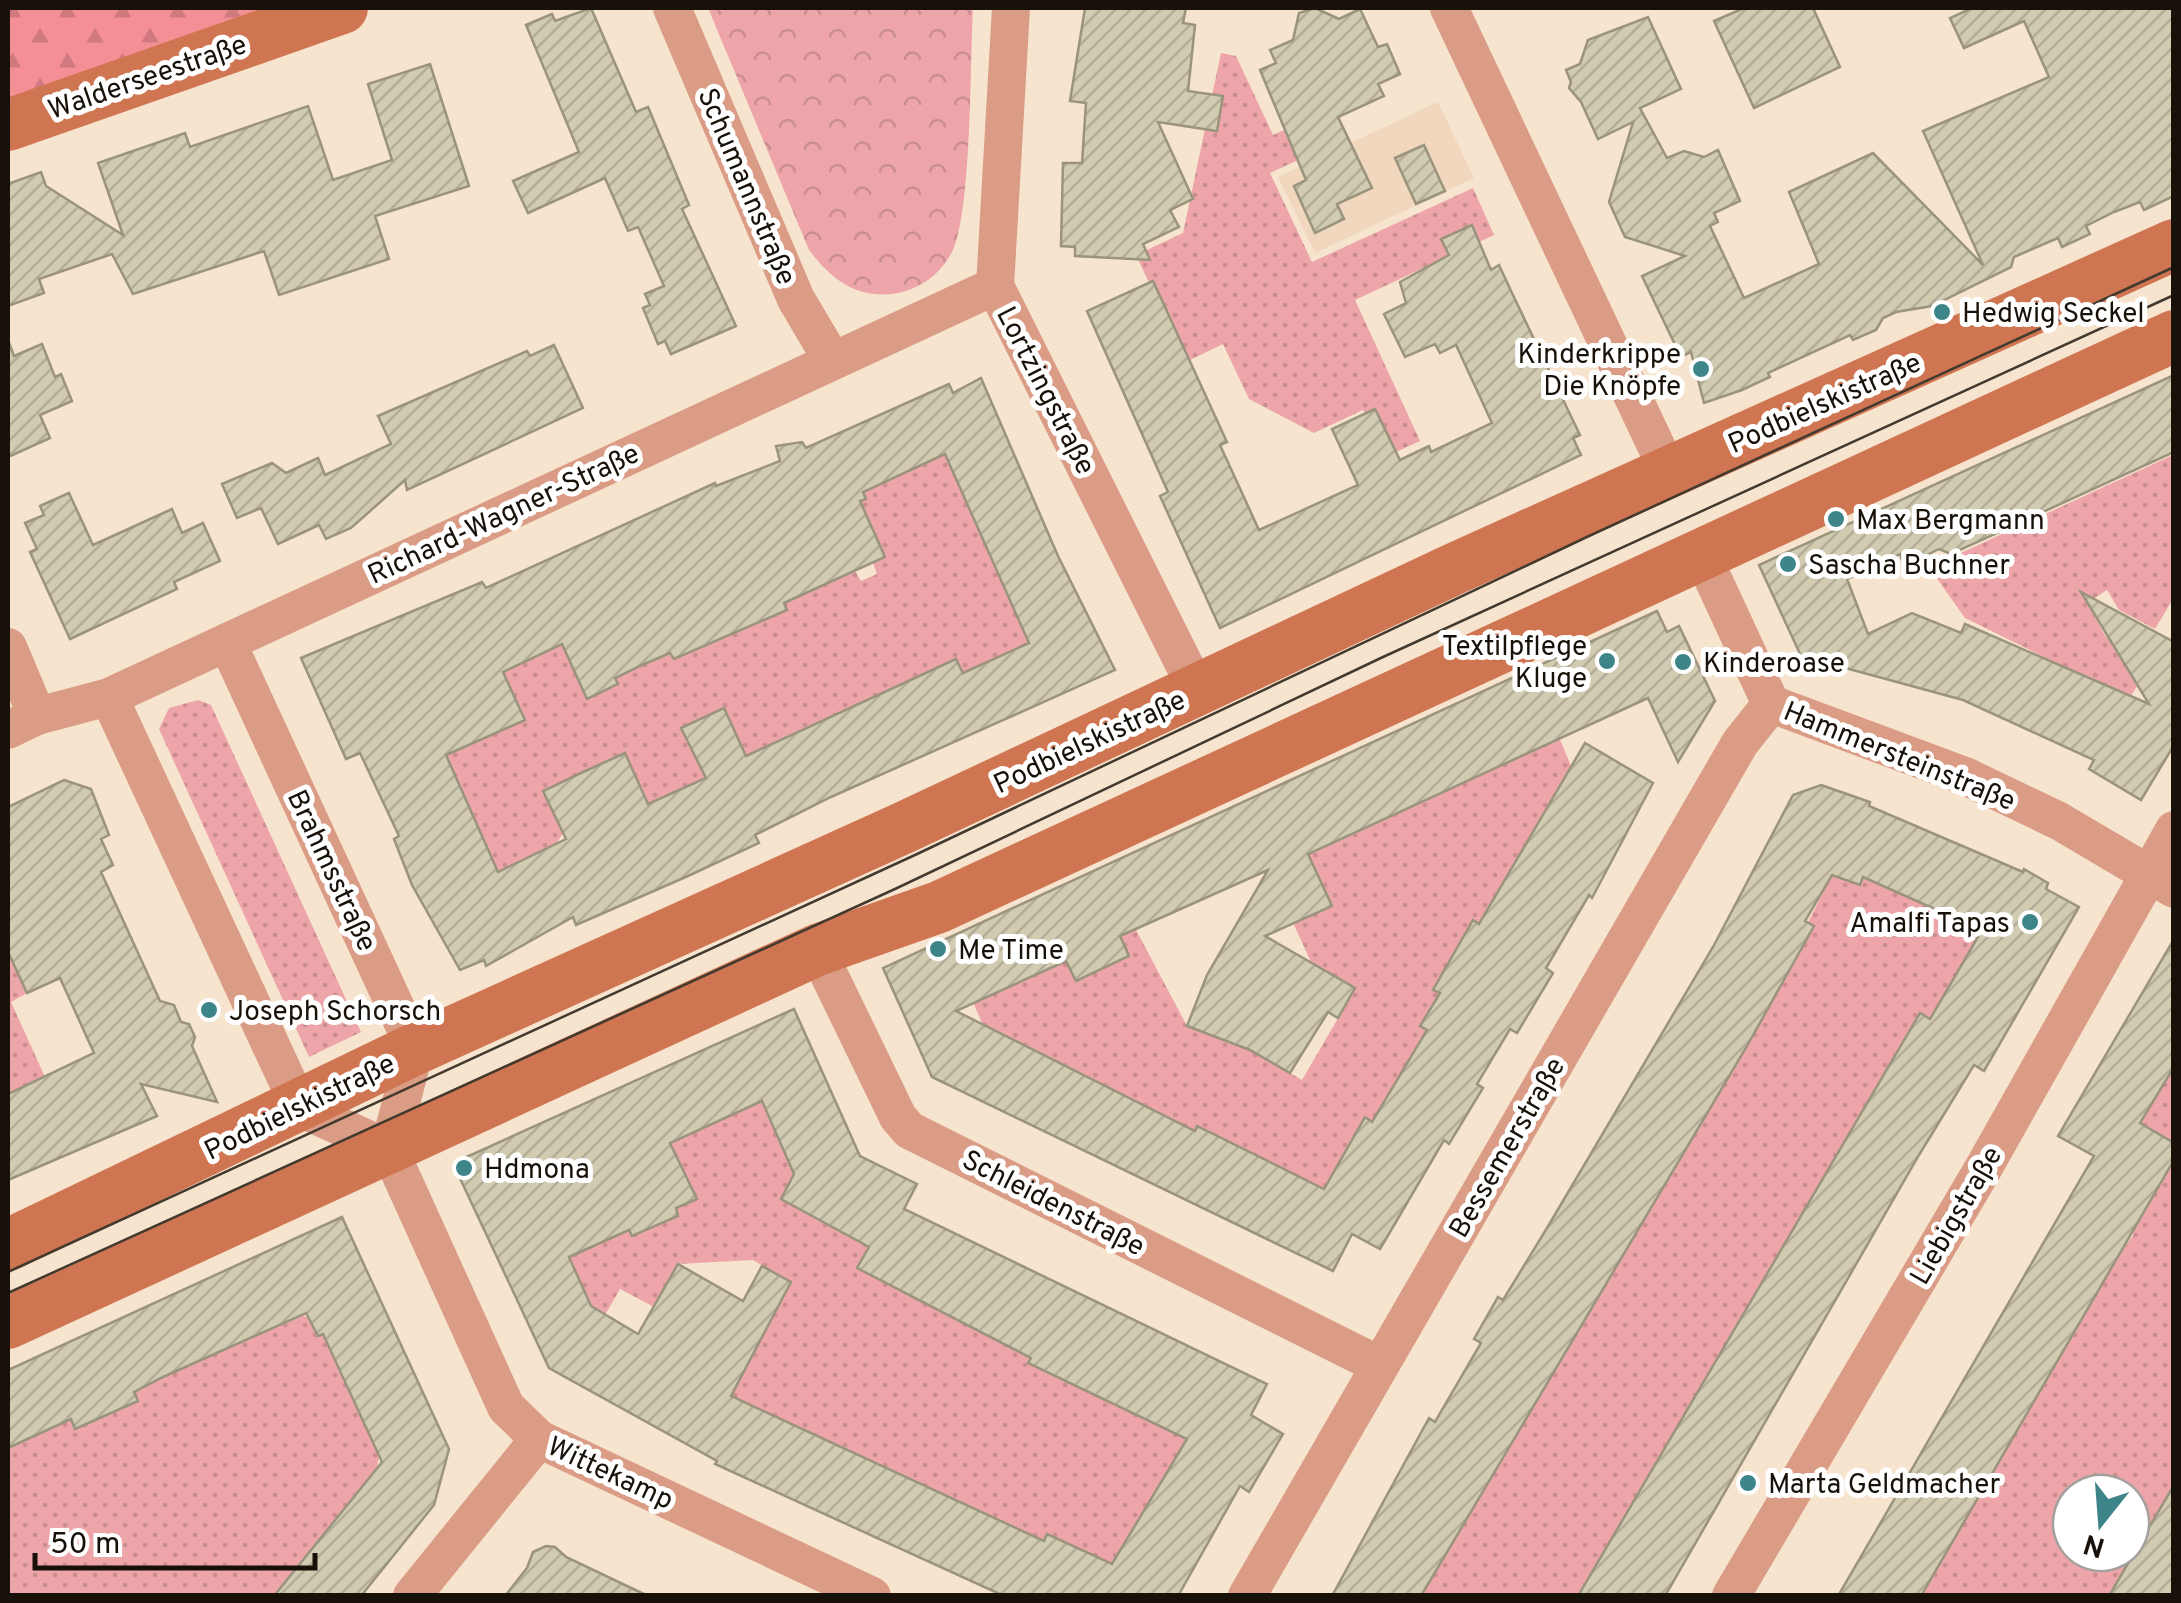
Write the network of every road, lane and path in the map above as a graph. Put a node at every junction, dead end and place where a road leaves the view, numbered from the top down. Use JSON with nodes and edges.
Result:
{"nodes":[{"id":1,"x":342,"y":8,"type":"edge"},
{"id":2,"x":672,"y":8,"type":"edge"},
{"id":3,"x":1011,"y":8,"type":"edge"},
{"id":4,"x":1450,"y":8,"type":"edge"},
{"id":5,"x":8,"y":125,"type":"edge"},
{"id":6,"x":2174,"y":244,"type":"edge"},
{"id":7,"x":995,"y":286,"type":"junction"},
{"id":8,"x":2174,"y":336,"type":"edge"},
{"id":9,"x":832,"y":360,"type":"junction"},
{"id":10,"x":1668,"y":472,"type":"junction"},
{"id":11,"x":1702,"y":552,"type":"junction"},
{"id":12,"x":227,"y":642,"type":"junction"},
{"id":13,"x":8,"y":647,"type":"edge"},
{"id":14,"x":1196,"y":690,"type":"junction"},
{"id":15,"x":109,"y":697,"type":"junction"},
{"id":16,"x":1771,"y":704,"type":"junction"},
{"id":17,"x":22,"y":723,"type":"edge"},
{"id":18,"x":2174,"y":830,"type":"edge"},
{"id":19,"x":2161,"y":882,"type":"edge"},
{"id":20,"x":817,"y":950,"type":"junction"},
{"id":21,"x":415,"y":1049,"type":"junction"},
{"id":22,"x":300,"y":1108,"type":"junction"},
{"id":23,"x":388,"y":1149,"type":"junction"},
{"id":24,"x":8,"y":1244,"type":"edge"},
{"id":25,"x":8,"y":1323,"type":"edge"},
{"id":26,"x":1379,"y":1365,"type":"junction"},
{"id":27,"x":539,"y":1439,"type":"junction"},
{"id":28,"x":869,"y":1595,"type":"edge"},
{"id":29,"x":412,"y":1596,"type":"edge"},
{"id":30,"x":1247,"y":1596,"type":"edge"},
{"id":31,"x":1731,"y":1596,"type":"edge"}],
"edges":[{"from":1,"to":5,"type":"main road","name":"Walderseestraße"},
{"from":2,"to":9,"type":"street","name":"Schumannstraße"},
{"from":3,"to":7,"type":"street","name":"Lortzingstraße"},
{"from":4,"to":10,"type":"street"},
{"from":6,"to":10,"type":"main road","name":"Podbielskistraße"},
{"from":7,"to":9,"type":"street","name":"Richard-Wagner-Straße"},
{"from":7,"to":14,"type":"street","name":"Lortzingstraße"},
{"from":8,"to":11,"type":"main road"},
{"from":9,"to":12,"type":"street","name":"Richard-Wagner-Straße"},
{"from":10,"to":14,"type":"main road","name":"Podbielskistraße"},
{"from":11,"to":16,"type":"street","name":"Hammersteinstraße"},
{"from":11,"to":20,"type":"main road"},
{"from":12,"to":15,"type":"street","name":"Richard-Wagner-Straße"},
{"from":12,"to":21,"type":"street","name":"Brahmsstraße"},
{"from":13,"to":17,"type":"street"},
{"from":14,"to":21,"type":"main road","name":"Podbielskistraße"},
{"from":15,"to":17,"type":"street","name":"Richard-Wagner-Straße"},
{"from":15,"to":22,"type":"street"},
{"from":16,"to":19,"type":"street","name":"Hammersteinstraße"},
{"from":16,"to":26,"type":"street","name":"Bessemerstraße"},
{"from":18,"to":19,"type":"street","name":"Liebigstraße"},
{"from":19,"to":31,"type":"street","name":"Liebigstraße"},
{"from":20,"to":23,"type":"main road"},
{"from":20,"to":26,"type":"street","name":"Schleidenstraße"},
{"from":21,"to":22,"type":"main road","name":"Podbielskistraße"},
{"from":21,"to":23,"type":"street"},
{"from":22,"to":23,"type":"street"},
{"from":22,"to":24,"type":"main road","name":"Podbielskistraße"},
{"from":23,"to":25,"type":"main road"},
{"from":23,"to":27,"type":"street","name":"Wittekamp"},
{"from":26,"to":30,"type":"street","name":"Bessemerstraße"},
{"from":27,"to":28,"type":"street","name":"Wittekamp"},
{"from":27,"to":29,"type":"street"}]}
